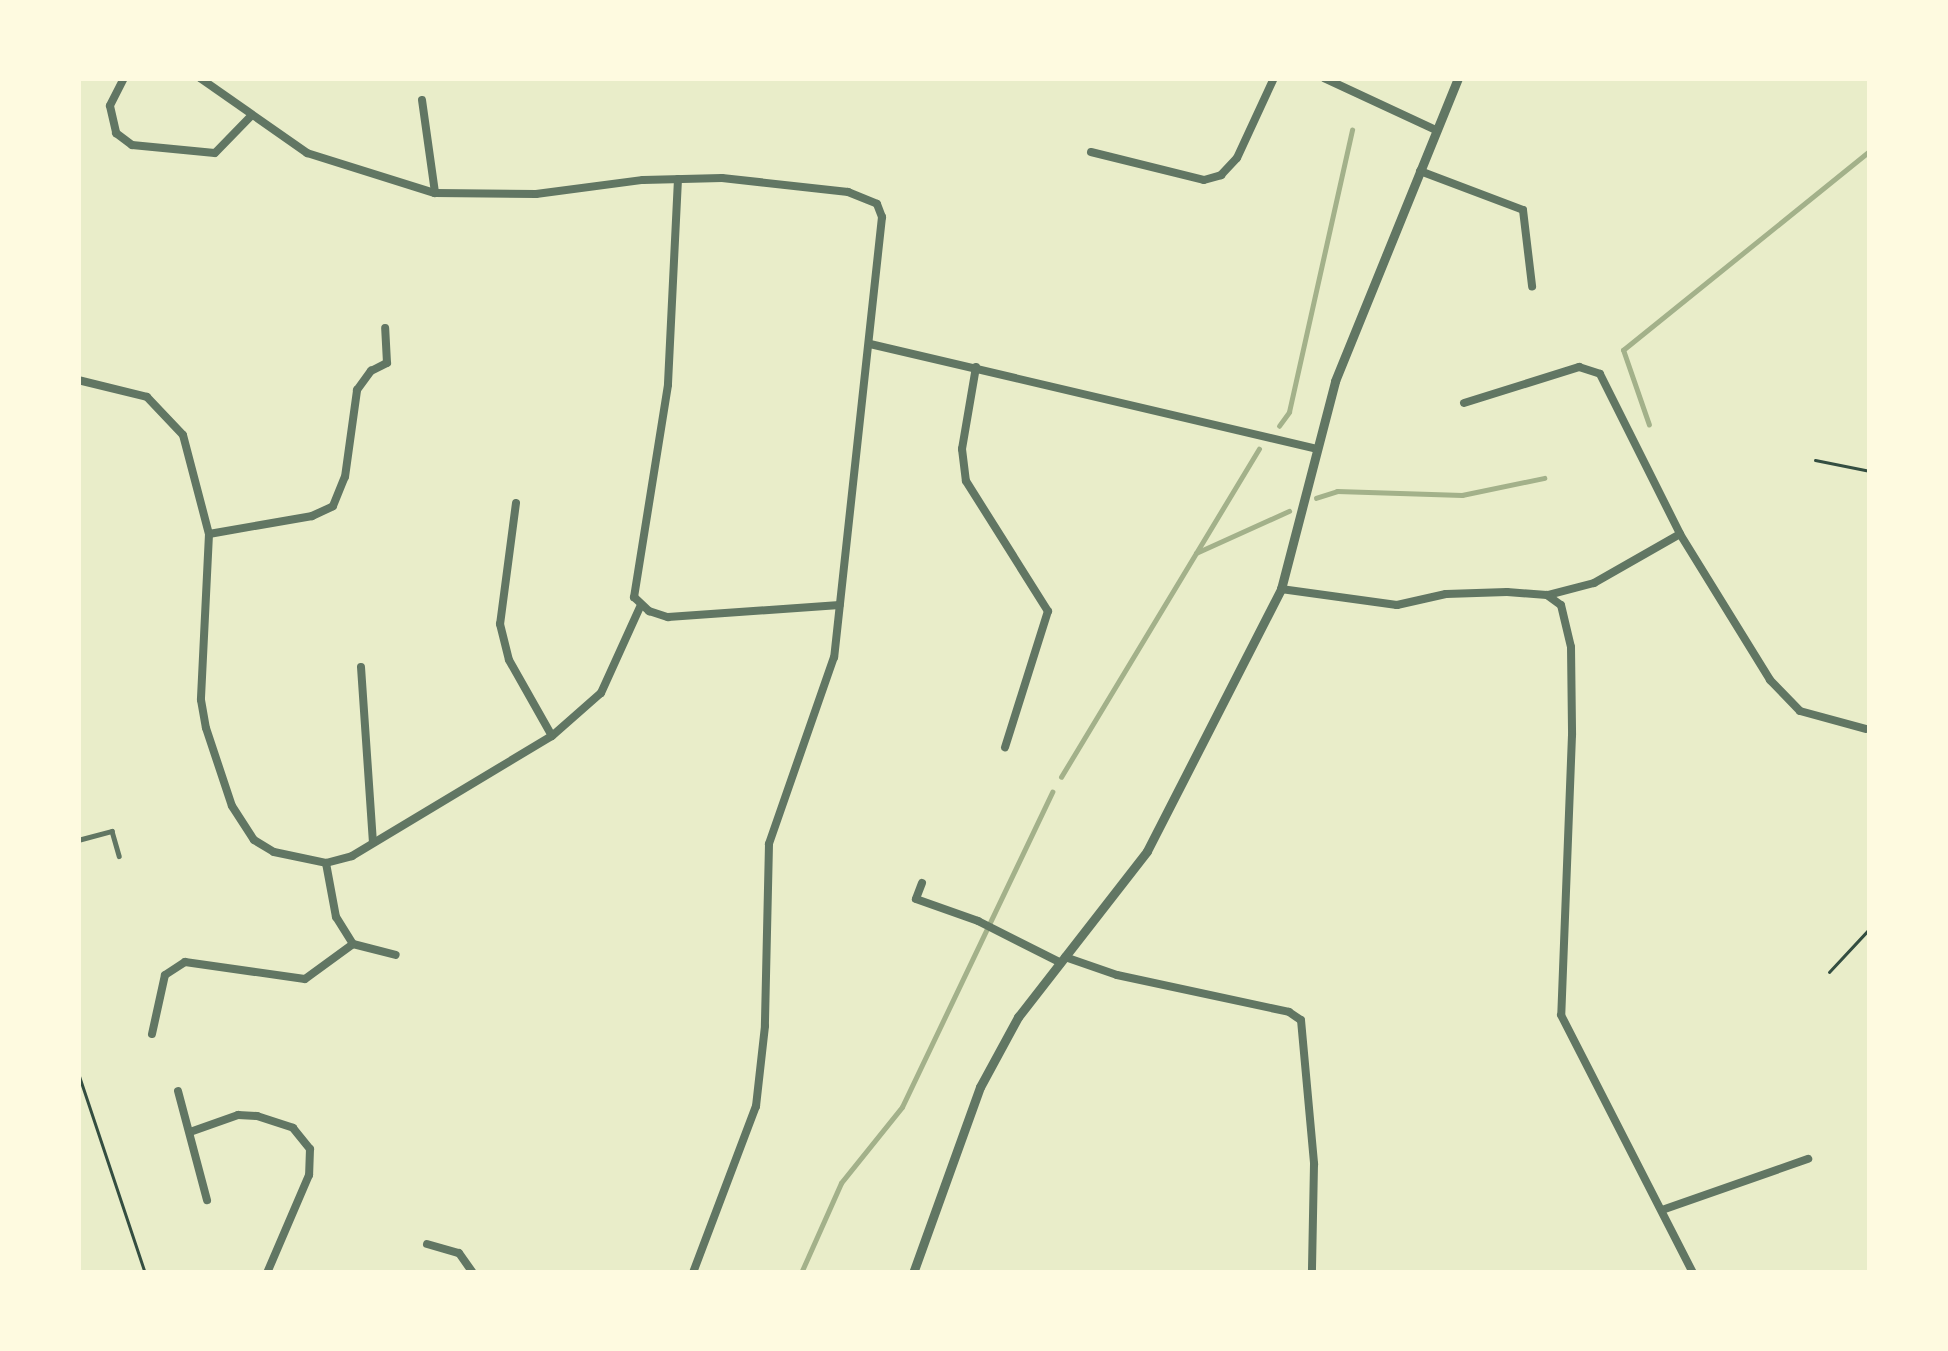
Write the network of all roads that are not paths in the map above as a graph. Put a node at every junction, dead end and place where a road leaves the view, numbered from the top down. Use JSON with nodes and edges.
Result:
{"nodes":[{"id":1,"x":124,"y":78,"type":"edge"},
{"id":2,"x":200,"y":78,"type":"edge"},
{"id":3,"x":1274,"y":78,"type":"edge"},
{"id":4,"x":1324,"y":78,"type":"edge"},
{"id":5,"x":1458,"y":78,"type":"edge"},
{"id":6,"x":422,"y":100,"type":"dead end"},
{"id":7,"x":252,"y":116,"type":"junction"},
{"id":8,"x":1436,"y":130,"type":"junction"},
{"id":9,"x":1090,"y":152,"type":"dead end"},
{"id":10,"x":1420,"y":171,"type":"junction"},
{"id":11,"x":678,"y":179,"type":"junction"},
{"id":12,"x":434,"y":193,"type":"junction"},
{"id":13,"x":1532,"y":286,"type":"dead end"},
{"id":14,"x":385,"y":328,"type":"dead end"},
{"id":15,"x":870,"y":344,"type":"junction"},
{"id":16,"x":976,"y":367,"type":"junction"},
{"id":17,"x":78,"y":380,"type":"edge"},
{"id":18,"x":1464,"y":403,"type":"dead end"},
{"id":19,"x":1319,"y":450,"type":"junction"},
{"id":20,"x":516,"y":503,"type":"dead end"},
{"id":21,"x":208,"y":534,"type":"junction"},
{"id":22,"x":1680,"y":534,"type":"junction"},
{"id":23,"x":1281,"y":589,"type":"junction"},
{"id":24,"x":1546,"y":596,"type":"junction"},
{"id":25,"x":640,"y":605,"type":"junction"},
{"id":26,"x":840,"y":605,"type":"junction"},
{"id":27,"x":362,"y":667,"type":"dead end"},
{"id":28,"x":1866,"y":729,"type":"dead end"},
{"id":29,"x":552,"y":736,"type":"junction"},
{"id":30,"x":1005,"y":747,"type":"dead end"},
{"id":31,"x":78,"y":840,"type":"edge"},
{"id":32,"x":374,"y":843,"type":"junction"},
{"id":33,"x":119,"y":856,"type":"dead end"},
{"id":34,"x":326,"y":863,"type":"junction"},
{"id":35,"x":922,"y":883,"type":"dead end"},
{"id":36,"x":353,"y":944,"type":"junction"},
{"id":37,"x":396,"y":955,"type":"dead end"},
{"id":38,"x":1063,"y":960,"type":"junction"},
{"id":39,"x":152,"y":1034,"type":"dead end"},
{"id":40,"x":178,"y":1091,"type":"dead end"},
{"id":41,"x":190,"y":1132,"type":"junction"},
{"id":42,"x":1808,"y":1159,"type":"dead end"},
{"id":43,"x":208,"y":1200,"type":"dead end"},
{"id":44,"x":1661,"y":1210,"type":"junction"},
{"id":45,"x":427,"y":1244,"type":"dead end"},
{"id":46,"x":267,"y":1273,"type":"edge"},
{"id":47,"x":473,"y":1273,"type":"edge"},
{"id":48,"x":694,"y":1273,"type":"edge"},
{"id":49,"x":913,"y":1273,"type":"edge"},
{"id":50,"x":1312,"y":1273,"type":"edge"},
{"id":51,"x":1693,"y":1273,"type":"edge"}],
"edges":[{"from":1,"to":7,"type":"street"},
{"from":2,"to":7,"type":"street"},
{"from":3,"to":9,"type":"street"},
{"from":4,"to":8,"type":"street"},
{"from":5,"to":8,"type":"street"},
{"from":6,"to":12,"type":"street"},
{"from":7,"to":12,"type":"street"},
{"from":8,"to":10,"type":"street"},
{"from":10,"to":13,"type":"street"},
{"from":10,"to":19,"type":"street"},
{"from":11,"to":12,"type":"street"},
{"from":11,"to":15,"type":"street"},
{"from":11,"to":25,"type":"street"},
{"from":14,"to":21,"type":"street"},
{"from":15,"to":16,"type":"street"},
{"from":15,"to":26,"type":"street"},
{"from":16,"to":19,"type":"street"},
{"from":16,"to":30,"type":"street"},
{"from":17,"to":21,"type":"street"},
{"from":18,"to":22,"type":"street"},
{"from":19,"to":23,"type":"street"},
{"from":20,"to":29,"type":"street"},
{"from":21,"to":34,"type":"street"},
{"from":22,"to":24,"type":"street"},
{"from":22,"to":28,"type":"street"},
{"from":23,"to":24,"type":"street"},
{"from":23,"to":38,"type":"street"},
{"from":24,"to":44,"type":"street"},
{"from":25,"to":26,"type":"street"},
{"from":25,"to":29,"type":"street"},
{"from":26,"to":48,"type":"street"},
{"from":27,"to":32,"type":"street"},
{"from":29,"to":32,"type":"street"},
{"from":31,"to":33,"type":"lane"},
{"from":32,"to":34,"type":"street"},
{"from":34,"to":36,"type":"street"},
{"from":35,"to":38,"type":"street"},
{"from":36,"to":37,"type":"street"},
{"from":36,"to":39,"type":"street"},
{"from":38,"to":49,"type":"street"},
{"from":38,"to":50,"type":"street"},
{"from":40,"to":41,"type":"street"},
{"from":41,"to":43,"type":"street"},
{"from":41,"to":46,"type":"street"},
{"from":42,"to":44,"type":"street"},
{"from":44,"to":51,"type":"street"},
{"from":45,"to":47,"type":"street"}]}
